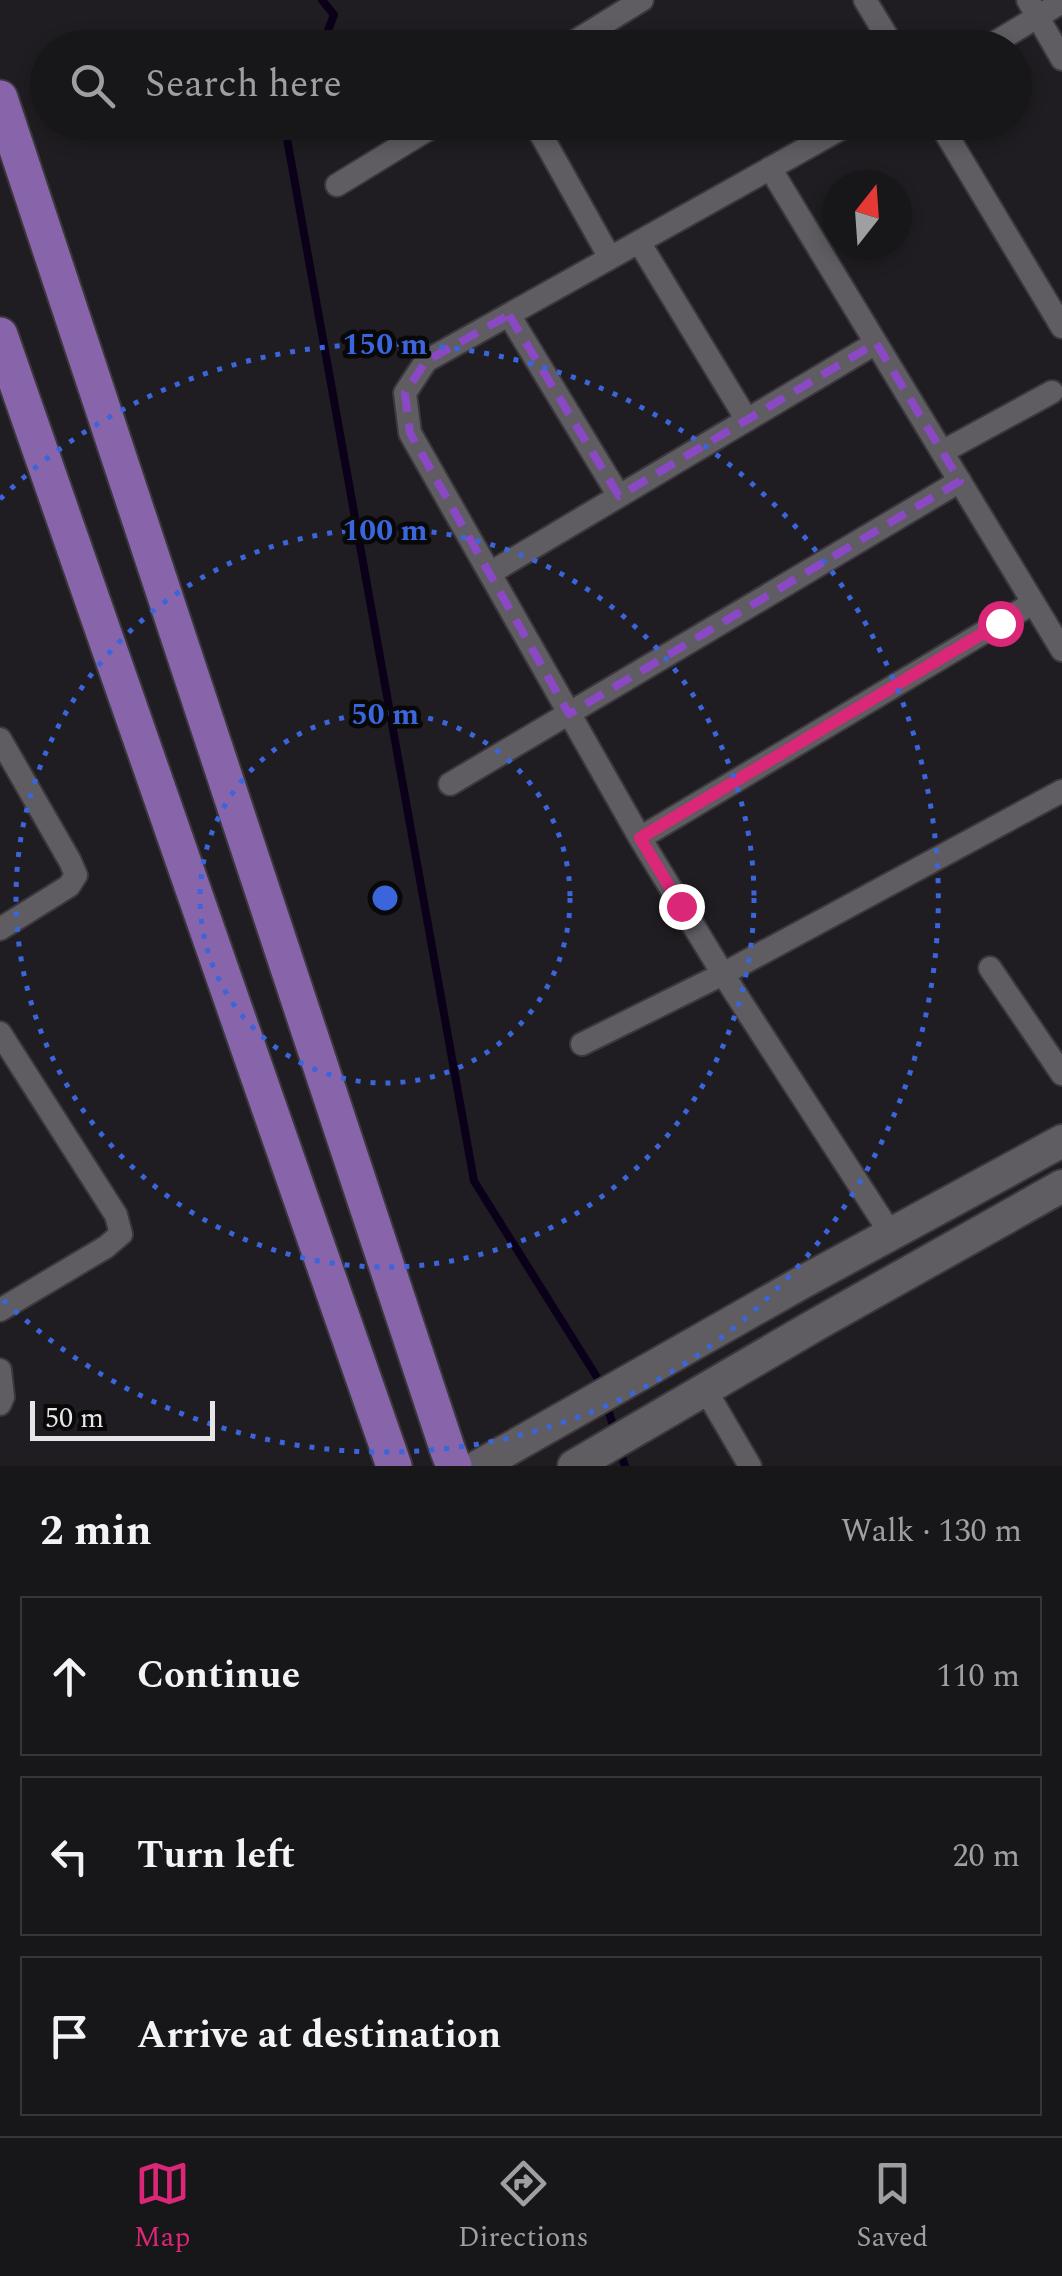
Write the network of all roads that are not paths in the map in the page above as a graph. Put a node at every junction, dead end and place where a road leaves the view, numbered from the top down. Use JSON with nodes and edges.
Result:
{"nodes":[{"id":1,"x":642,"y":0,"type":"edge"},
{"id":2,"x":865,"y":0,"type":"edge"},
{"id":3,"x":1062,"y":2,"type":"edge"},
{"id":4,"x":1032,"y":9,"type":"edge"},
{"id":5,"x":593,"y":30,"type":"edge"},
{"id":6,"x":883,"y":30,"type":"edge"},
{"id":7,"x":1007,"y":30,"type":"edge"},
{"id":8,"x":1062,"y":59,"type":"edge"},
{"id":9,"x":0,"y":98,"type":"edge"},
{"id":10,"x":411,"y":140,"type":"edge"},
{"id":11,"x":544,"y":140,"type":"edge"},
{"id":12,"x":821,"y":140,"type":"edge"},
{"id":13,"x":950,"y":140,"type":"edge"},
{"id":14,"x":770,"y":168,"type":"junction"},
{"id":15,"x":337,"y":185,"type":"dead end"},
{"id":16,"x":639,"y":242,"type":"junction"},
{"id":17,"x":610,"y":258,"type":"junction"},
{"id":18,"x":509,"y":315,"type":"junction"},
{"id":19,"x":1062,"y":327,"type":"edge"},
{"id":20,"x":0,"y":335,"type":"edge"},
{"id":21,"x":876,"y":343,"type":"junction"},
{"id":22,"x":1052,"y":392,"type":"dead end"},
{"id":23,"x":746,"y":420,"type":"junction"},
{"id":24,"x":942,"y":452,"type":"junction"},
{"id":25,"x":960,"y":481,"type":"junction"},
{"id":26,"x":619,"y":496,"type":"junction"},
{"id":27,"x":490,"y":573,"type":"junction"},
{"id":28,"x":1034,"y":603,"type":"junction"},
{"id":29,"x":1062,"y":650,"type":"edge"},
{"id":30,"x":569,"y":714,"type":"junction"},
{"id":31,"x":0,"y":739,"type":"edge"},
{"id":32,"x":450,"y":784,"type":"dead end"},
{"id":33,"x":1062,"y":791,"type":"edge"},
{"id":34,"x":640,"y":838,"type":"junction"},
{"id":35,"x":0,"y":929,"type":"edge"},
{"id":36,"x":990,"y":968,"type":"dead end"},
{"id":37,"x":723,"y":974,"type":"junction"},
{"id":38,"x":0,"y":1032,"type":"edge"},
{"id":39,"x":582,"y":1044,"type":"dead end"},
{"id":40,"x":1062,"y":1074,"type":"edge"},
{"id":41,"x":1062,"y":1141,"type":"edge"},
{"id":42,"x":1062,"y":1186,"type":"edge"},
{"id":43,"x":891,"y":1234,"type":"junction"},
{"id":44,"x":0,"y":1310,"type":"edge"},
{"id":45,"x":0,"y":1370,"type":"edge"},
{"id":46,"x":705,"y":1389,"type":"junction"},
{"id":47,"x":0,"y":1404,"type":"edge"},
{"id":48,"x":394,"y":1466,"type":"edge"},
{"id":49,"x":454,"y":1466,"type":"edge"},
{"id":50,"x":479,"y":1466,"type":"edge"},
{"id":51,"x":574,"y":1466,"type":"edge"},
{"id":52,"x":750,"y":1466,"type":"edge"}],
"edges":[{"from":1,"to":5,"type":"street"},
{"from":2,"to":6,"type":"street"},
{"from":3,"to":4,"type":"street"},
{"from":4,"to":7,"type":"street"},
{"from":4,"to":8,"type":"street"},
{"from":9,"to":49,"type":"main road"},
{"from":10,"to":15,"type":"street"},
{"from":11,"to":17,"type":"street"},
{"from":12,"to":14,"type":"street"},
{"from":13,"to":19,"type":"street"},
{"from":14,"to":16,"type":"street"},
{"from":14,"to":21,"type":"street"},
{"from":16,"to":17,"type":"street"},
{"from":16,"to":23,"type":"street"},
{"from":17,"to":18,"type":"street"},
{"from":18,"to":26,"type":"street"},
{"from":18,"to":27,"type":"street"},
{"from":20,"to":48,"type":"main road"},
{"from":21,"to":23,"type":"street"},
{"from":21,"to":24,"type":"street"},
{"from":22,"to":24,"type":"street"},
{"from":23,"to":26,"type":"street"},
{"from":24,"to":25,"type":"street"},
{"from":25,"to":28,"type":"street"},
{"from":25,"to":30,"type":"street"},
{"from":26,"to":27,"type":"street"},
{"from":27,"to":30,"type":"street"},
{"from":28,"to":29,"type":"street"},
{"from":28,"to":34,"type":"street"},
{"from":30,"to":32,"type":"street"},
{"from":30,"to":34,"type":"street"},
{"from":31,"to":35,"type":"street"},
{"from":33,"to":37,"type":"street"},
{"from":34,"to":37,"type":"street"},
{"from":36,"to":40,"type":"street"},
{"from":37,"to":39,"type":"street"},
{"from":37,"to":43,"type":"street"},
{"from":38,"to":44,"type":"street"},
{"from":41,"to":43,"type":"street"},
{"from":42,"to":46,"type":"street"},
{"from":43,"to":50,"type":"street"},
{"from":45,"to":47,"type":"street"},
{"from":46,"to":51,"type":"street"},
{"from":46,"to":52,"type":"street"}]}
